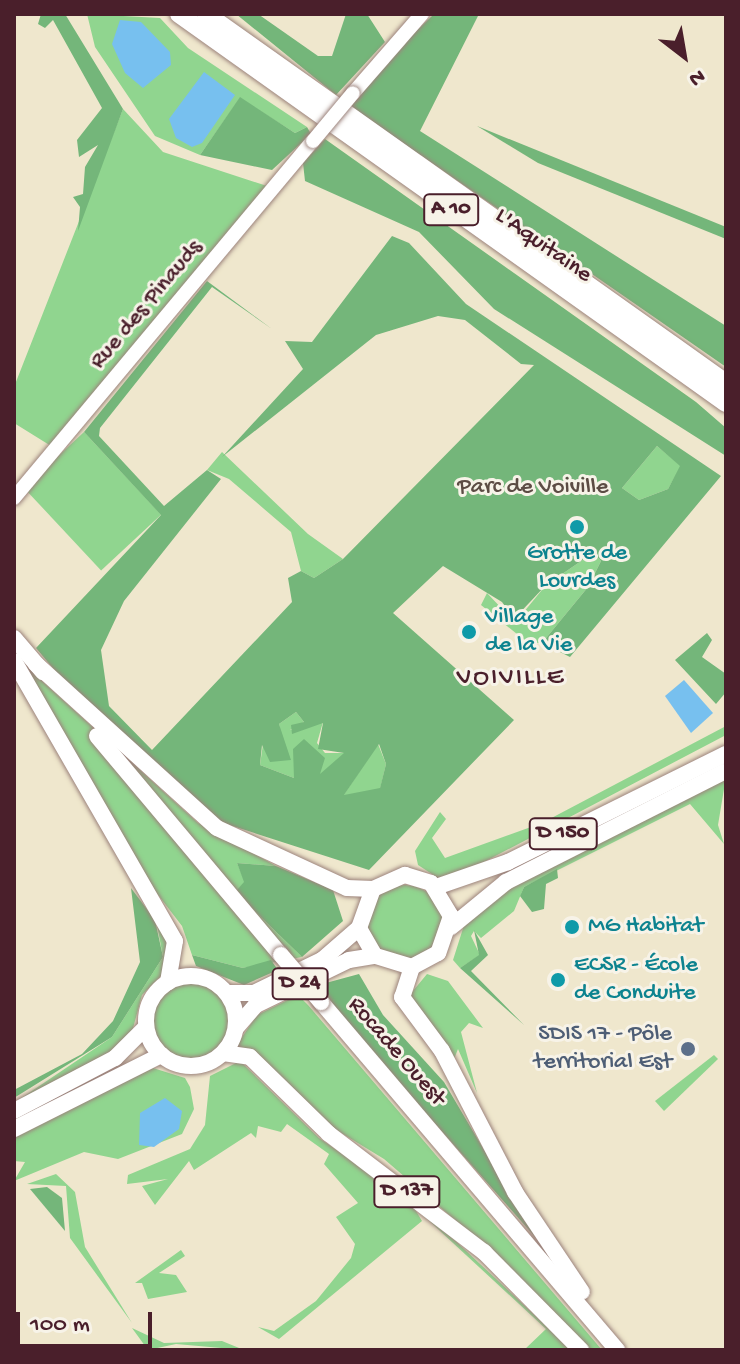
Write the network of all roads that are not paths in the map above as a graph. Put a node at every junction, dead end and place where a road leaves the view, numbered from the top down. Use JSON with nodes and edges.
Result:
{"nodes":[{"id":1,"x":179,"y":14,"type":"edge"},
{"id":2,"x":206,"y":14,"type":"edge"},
{"id":3,"x":422,"y":14,"type":"edge"},
{"id":4,"x":726,"y":383,"type":"edge"},
{"id":5,"x":726,"y":403,"type":"edge"},
{"id":6,"x":14,"y":498,"type":"edge"},
{"id":7,"x":14,"y":638,"type":"edge"},
{"id":8,"x":14,"y":661,"type":"edge"},
{"id":9,"x":36,"y":664,"type":"junction"},
{"id":10,"x":726,"y":746,"type":"edge"},
{"id":11,"x":726,"y":754,"type":"edge"},
{"id":12,"x":687,"y":771,"type":"junction"},
{"id":13,"x":726,"y":771,"type":"edge"},
{"id":14,"x":436,"y":887,"type":"junction"},
{"id":15,"x":373,"y":889,"type":"junction"},
{"id":16,"x":451,"y":927,"type":"junction"},
{"id":17,"x":359,"y":928,"type":"junction"},
{"id":18,"x":375,"y":956,"type":"junction"},
{"id":19,"x":412,"y":967,"type":"junction"},
{"id":20,"x":168,"y":982,"type":"junction"},
{"id":21,"x":227,"y":993,"type":"junction"},
{"id":22,"x":146,"y":1027,"type":"junction"},
{"id":23,"x":236,"y":1028,"type":"junction"},
{"id":24,"x":223,"y":1053,"type":"junction"},
{"id":25,"x":161,"y":1055,"type":"junction"},
{"id":26,"x":14,"y":1111,"type":"edge"},
{"id":27,"x":14,"y":1129,"type":"edge"},
{"id":28,"x":581,"y":1350,"type":"edge"},
{"id":29,"x":620,"y":1350,"type":"edge"}],
"edges":[{"from":1,"to":5,"type":"highway","name":"L'Aquitaine","number":"A 10"},
{"from":2,"to":4,"type":"highway","name":"L'Aquitaine","number":"A 10"},
{"from":3,"to":6,"type":"street","name":"Rue des Pinauds","bridge":true},
{"from":7,"to":9,"type":"main road","name":"Rocade Ouest"},
{"from":8,"to":20,"type":"main road"},
{"from":9,"to":15,"type":"main road"},
{"from":9,"to":29,"type":"main road","name":"Rocade Ouest","number":"D 137","bridge":true},
{"from":10,"to":12,"type":"street"},
{"from":11,"to":12,"type":"main road"},
{"from":12,"to":14,"type":"main road","number":"D 150"},
{"from":13,"to":16,"type":"main road","number":"D 150"},
{"from":14,"to":15,"type":"main road"},
{"from":14,"to":16,"type":"main road"},
{"from":15,"to":17,"type":"main road"},
{"from":16,"to":19,"type":"main road"},
{"from":17,"to":18,"type":"main road"},
{"from":17,"to":21,"type":"main road","number":"D 24"},
{"from":18,"to":19,"type":"main road"},
{"from":18,"to":23,"type":"main road","number":"D 24"},
{"from":19,"to":29,"type":"main road","number":"D 137"},
{"from":20,"to":21,"type":"main road"},
{"from":20,"to":22,"type":"main road"},
{"from":21,"to":23,"type":"main road"},
{"from":22,"to":25,"type":"main road"},
{"from":22,"to":26,"type":"main road"},
{"from":23,"to":24,"type":"main road"},
{"from":24,"to":25,"type":"main road"},
{"from":24,"to":28,"type":"main road","number":"D 137"},
{"from":25,"to":27,"type":"main road"}]}
